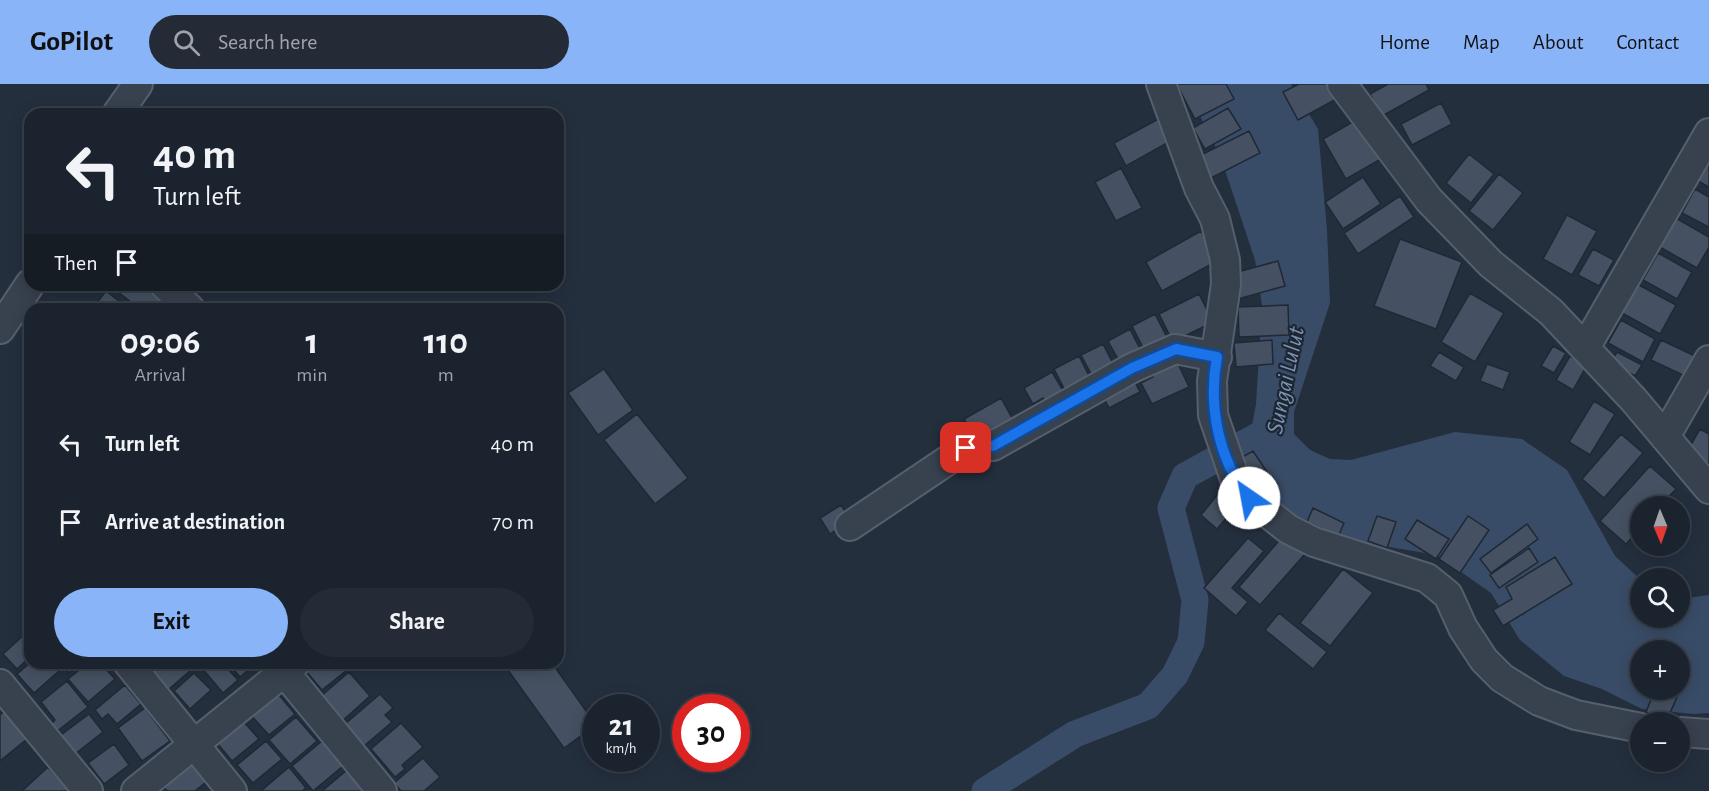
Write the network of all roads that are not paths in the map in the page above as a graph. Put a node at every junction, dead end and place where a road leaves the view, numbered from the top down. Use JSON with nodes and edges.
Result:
{"nodes":[{"id":1,"x":138,"y":84,"type":"edge"},
{"id":2,"x":1161,"y":84,"type":"edge"},
{"id":3,"x":1342,"y":84,"type":"edge"},
{"id":4,"x":121,"y":108,"type":"edge"},
{"id":5,"x":1709,"y":133,"type":"edge"},
{"id":6,"x":25,"y":291,"type":"edge"},
{"id":7,"x":171,"y":291,"type":"edge"},
{"id":8,"x":184,"y":303,"type":"edge"},
{"id":9,"x":0,"y":329,"type":"edge"},
{"id":10,"x":1585,"y":348,"type":"junction"},
{"id":11,"x":1217,"y":357,"type":"junction"},
{"id":12,"x":1709,"y":360,"type":"edge"},
{"id":13,"x":1665,"y":437,"type":"junction"},
{"id":14,"x":1708,"y":484,"type":"edge"},
{"id":15,"x":850,"y":526,"type":"dead end"},
{"id":16,"x":133,"y":669,"type":"edge"},
{"id":17,"x":282,"y":669,"type":"edge"},
{"id":18,"x":288,"y":669,"type":"edge"},
{"id":19,"x":0,"y":684,"type":"edge"},
{"id":20,"x":1630,"y":726,"type":"edge"},
{"id":21,"x":1690,"y":733,"type":"edge"},
{"id":22,"x":1709,"y":734,"type":"edge"},
{"id":23,"x":193,"y":745,"type":"junction"},
{"id":24,"x":88,"y":791,"type":"edge"},
{"id":25,"x":136,"y":791,"type":"edge"},
{"id":26,"x":232,"y":791,"type":"edge"},
{"id":27,"x":382,"y":791,"type":"edge"}],
"edges":[{"from":1,"to":4,"type":"street"},
{"from":2,"to":11,"type":"street"},
{"from":3,"to":10,"type":"street"},
{"from":5,"to":10,"type":"street"},
{"from":6,"to":9,"type":"street"},
{"from":7,"to":8,"type":"street"},
{"from":10,"to":13,"type":"street"},
{"from":11,"to":15,"type":"street"},
{"from":11,"to":20,"type":"street"},
{"from":12,"to":13,"type":"street"},
{"from":13,"to":14,"type":"street"},
{"from":16,"to":23,"type":"street"},
{"from":17,"to":23,"type":"street"},
{"from":18,"to":27,"type":"street"},
{"from":19,"to":24,"type":"street"},
{"from":21,"to":22,"type":"street"},
{"from":23,"to":25,"type":"street"},
{"from":23,"to":26,"type":"street"}]}
